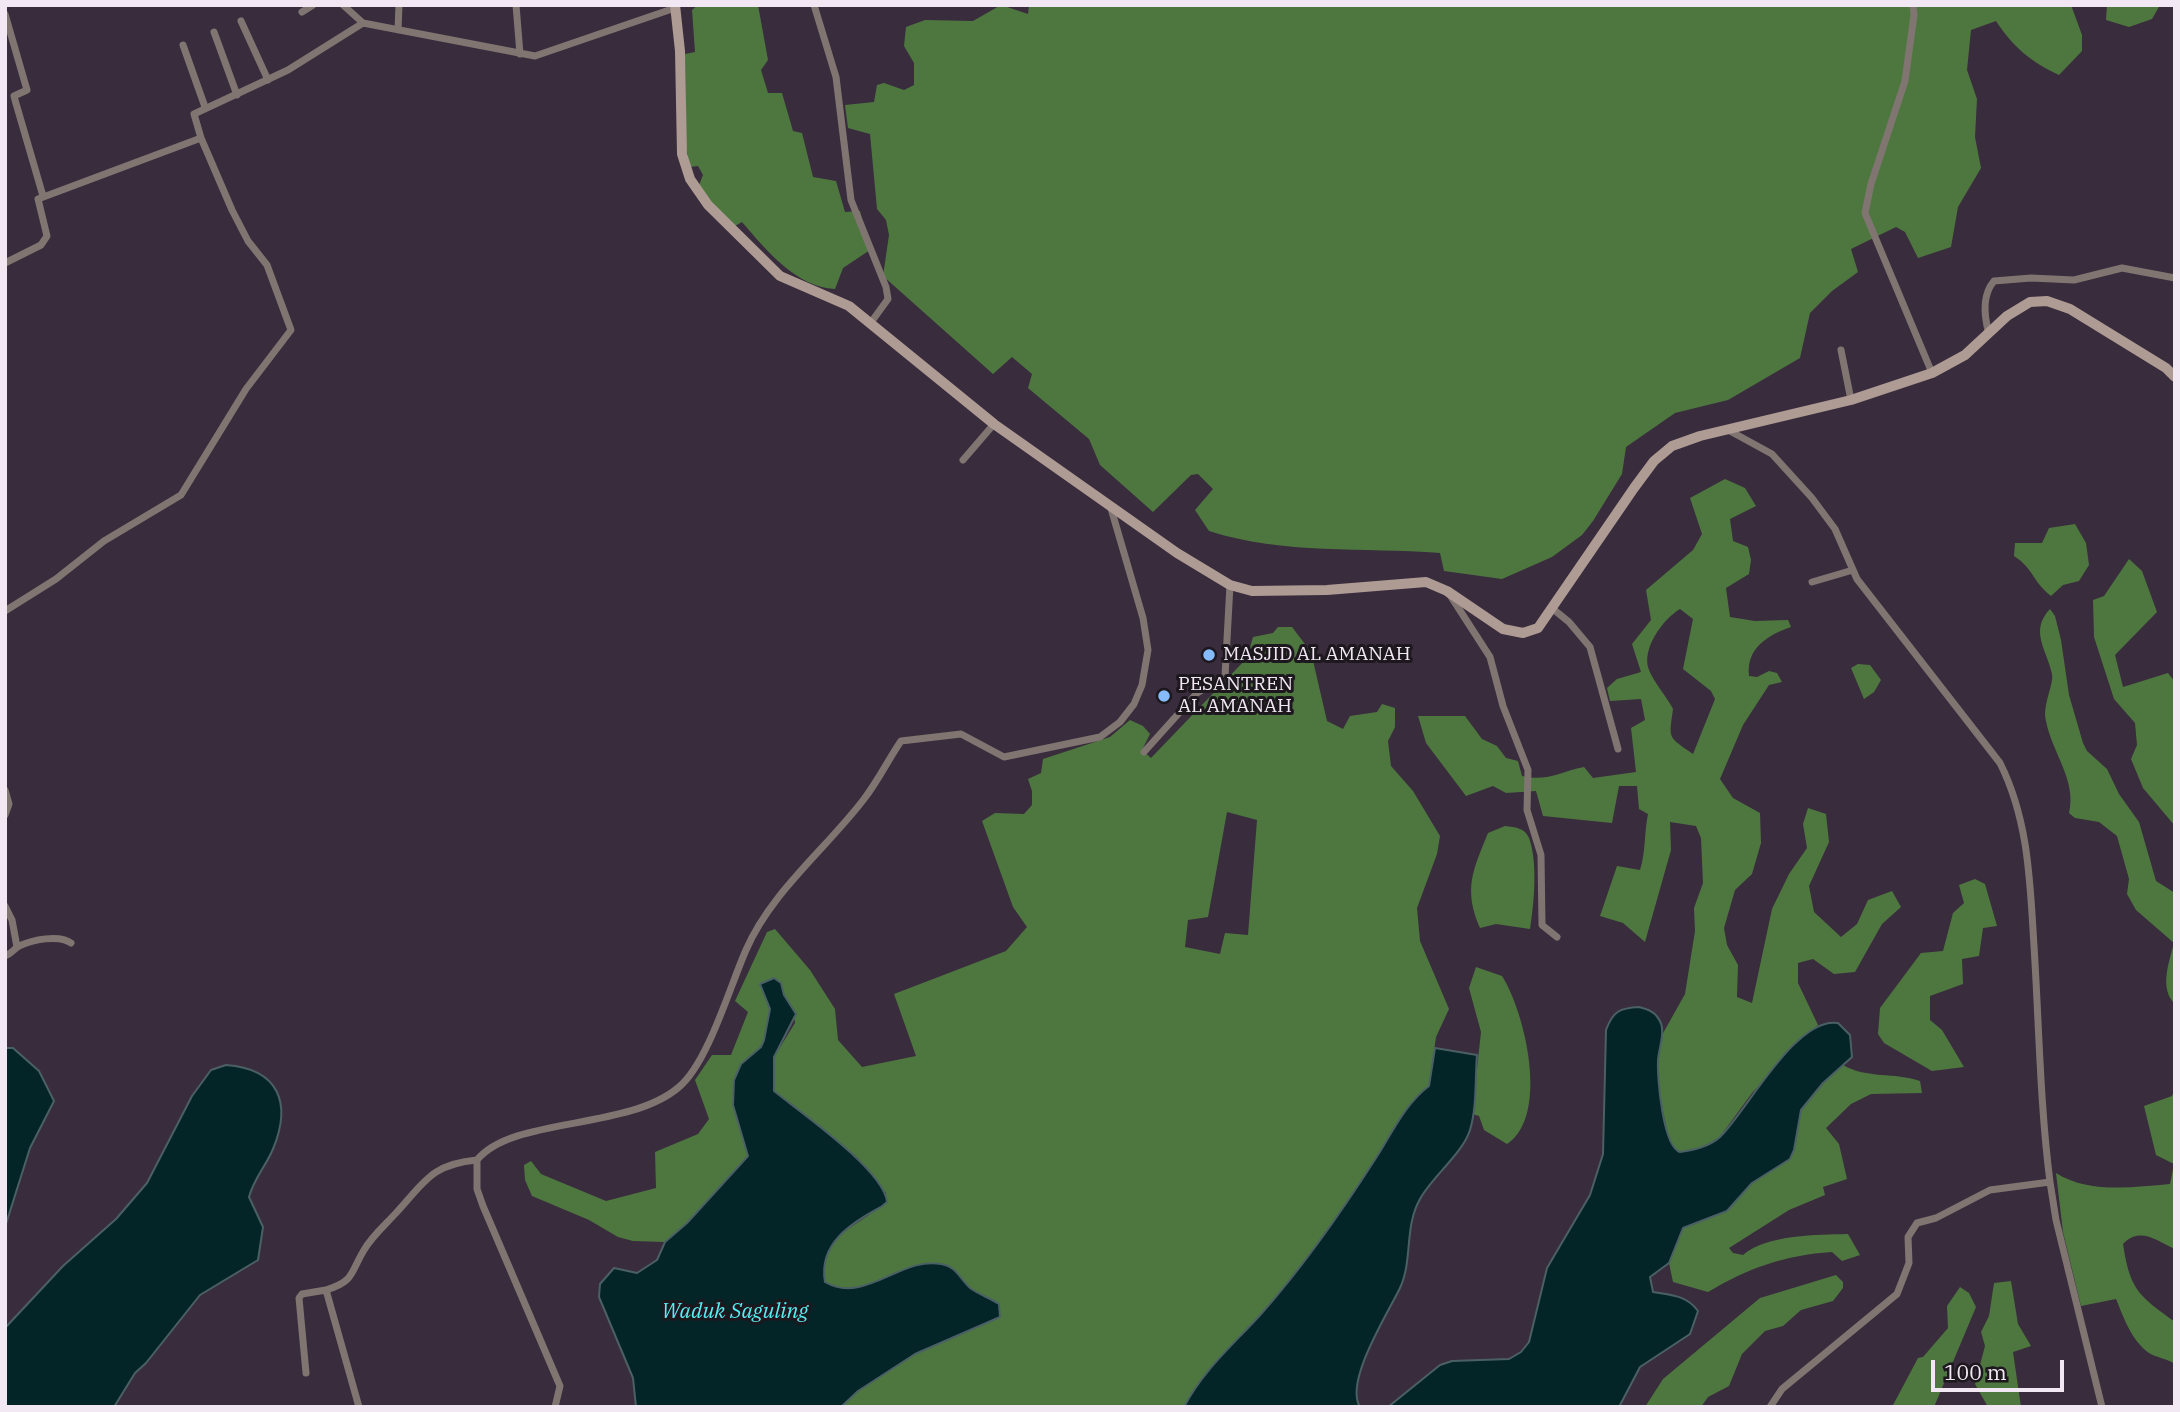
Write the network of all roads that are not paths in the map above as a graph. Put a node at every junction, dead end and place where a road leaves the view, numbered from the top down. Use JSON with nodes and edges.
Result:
{"nodes":[{"id":1,"x":313,"y":5,"type":"edge"},
{"id":2,"x":343,"y":5,"type":"edge"},
{"id":3,"x":399,"y":5,"type":"edge"},
{"id":4,"x":516,"y":5,"type":"edge"},
{"id":5,"x":814,"y":5,"type":"edge"},
{"id":6,"x":1913,"y":5,"type":"edge"},
{"id":7,"x":675,"y":7,"type":"edge"},
{"id":8,"x":302,"y":12,"type":"dead end"},
{"id":9,"x":5,"y":14,"type":"edge"},
{"id":10,"x":241,"y":21,"type":"dead end"},
{"id":11,"x":363,"y":23,"type":"junction"},
{"id":12,"x":398,"y":30,"type":"junction"},
{"id":13,"x":214,"y":32,"type":"dead end"},
{"id":14,"x":183,"y":45,"type":"dead end"},
{"id":15,"x":520,"y":54,"type":"junction"},
{"id":16,"x":268,"y":80,"type":"junction"},
{"id":17,"x":237,"y":95,"type":"junction"},
{"id":18,"x":205,"y":107,"type":"junction"},
{"id":19,"x":201,"y":138,"type":"junction"},
{"id":20,"x":43,"y":196,"type":"junction"},
{"id":21,"x":5,"y":263,"type":"edge"},
{"id":22,"x":2175,"y":278,"type":"edge"},
{"id":23,"x":872,"y":321,"type":"junction"},
{"id":24,"x":1989,"y":334,"type":"junction"},
{"id":25,"x":1841,"y":349,"type":"dead end"},
{"id":26,"x":1932,"y":373,"type":"junction"},
{"id":27,"x":2175,"y":377,"type":"edge"},
{"id":28,"x":1851,"y":400,"type":"junction"},
{"id":29,"x":994,"y":424,"type":"junction"},
{"id":30,"x":1730,"y":431,"type":"junction"},
{"id":31,"x":962,"y":460,"type":"dead end"},
{"id":32,"x":1110,"y":505,"type":"junction"},
{"id":33,"x":1853,"y":570,"type":"junction"},
{"id":34,"x":1812,"y":582,"type":"dead end"},
{"id":35,"x":1230,"y":585,"type":"junction"},
{"id":36,"x":1447,"y":591,"type":"junction"},
{"id":37,"x":1553,"y":609,"type":"junction"},
{"id":38,"x":5,"y":611,"type":"edge"},
{"id":39,"x":1618,"y":749,"type":"dead end"},
{"id":40,"x":1144,"y":752,"type":"dead end"},
{"id":41,"x":5,"y":790,"type":"edge"},
{"id":42,"x":5,"y":815,"type":"edge"},
{"id":43,"x":5,"y":906,"type":"edge"},
{"id":44,"x":1557,"y":937,"type":"dead end"},
{"id":45,"x":71,"y":943,"type":"dead end"},
{"id":46,"x":17,"y":947,"type":"junction"},
{"id":47,"x":5,"y":956,"type":"edge"},
{"id":48,"x":477,"y":1160,"type":"junction"},
{"id":49,"x":2050,"y":1182,"type":"junction"},
{"id":50,"x":326,"y":1290,"type":"junction"},
{"id":51,"x":306,"y":1373,"type":"dead end"},
{"id":52,"x":359,"y":1407,"type":"edge"},
{"id":53,"x":555,"y":1407,"type":"edge"},
{"id":54,"x":1770,"y":1407,"type":"edge"},
{"id":55,"x":2102,"y":1407,"type":"edge"}],
"edges":[{"from":1,"to":8,"type":"street"},
{"from":2,"to":11,"type":"street"},
{"from":3,"to":12,"type":"street"},
{"from":4,"to":15,"type":"street"},
{"from":5,"to":23,"type":"street"},
{"from":6,"to":26,"type":"street"},
{"from":7,"to":15,"type":"street"},
{"from":7,"to":23,"type":"main road"},
{"from":9,"to":20,"type":"street"},
{"from":10,"to":16,"type":"street"},
{"from":11,"to":12,"type":"street"},
{"from":11,"to":16,"type":"street"},
{"from":12,"to":15,"type":"street"},
{"from":13,"to":17,"type":"street"},
{"from":14,"to":18,"type":"street"},
{"from":16,"to":17,"type":"street"},
{"from":17,"to":18,"type":"street"},
{"from":18,"to":19,"type":"street"},
{"from":19,"to":20,"type":"street"},
{"from":19,"to":38,"type":"street"},
{"from":20,"to":21,"type":"street"},
{"from":22,"to":24,"type":"street"},
{"from":23,"to":29,"type":"main road"},
{"from":24,"to":26,"type":"main road"},
{"from":24,"to":27,"type":"main road"},
{"from":25,"to":28,"type":"street"},
{"from":26,"to":28,"type":"main road"},
{"from":28,"to":30,"type":"main road"},
{"from":29,"to":31,"type":"street"},
{"from":29,"to":32,"type":"main road"},
{"from":30,"to":33,"type":"street"},
{"from":30,"to":37,"type":"main road"},
{"from":32,"to":35,"type":"main road"},
{"from":32,"to":48,"type":"street"},
{"from":33,"to":34,"type":"street"},
{"from":33,"to":49,"type":"street"},
{"from":35,"to":36,"type":"main road"},
{"from":35,"to":40,"type":"street"},
{"from":36,"to":37,"type":"main road"},
{"from":36,"to":44,"type":"street"},
{"from":37,"to":39,"type":"street"},
{"from":41,"to":42,"type":"street"},
{"from":43,"to":46,"type":"street"},
{"from":45,"to":46,"type":"street"},
{"from":46,"to":47,"type":"street"},
{"from":48,"to":50,"type":"street"},
{"from":48,"to":53,"type":"street"},
{"from":49,"to":54,"type":"street"},
{"from":49,"to":55,"type":"street"},
{"from":50,"to":51,"type":"street"},
{"from":50,"to":52,"type":"street"}]}
